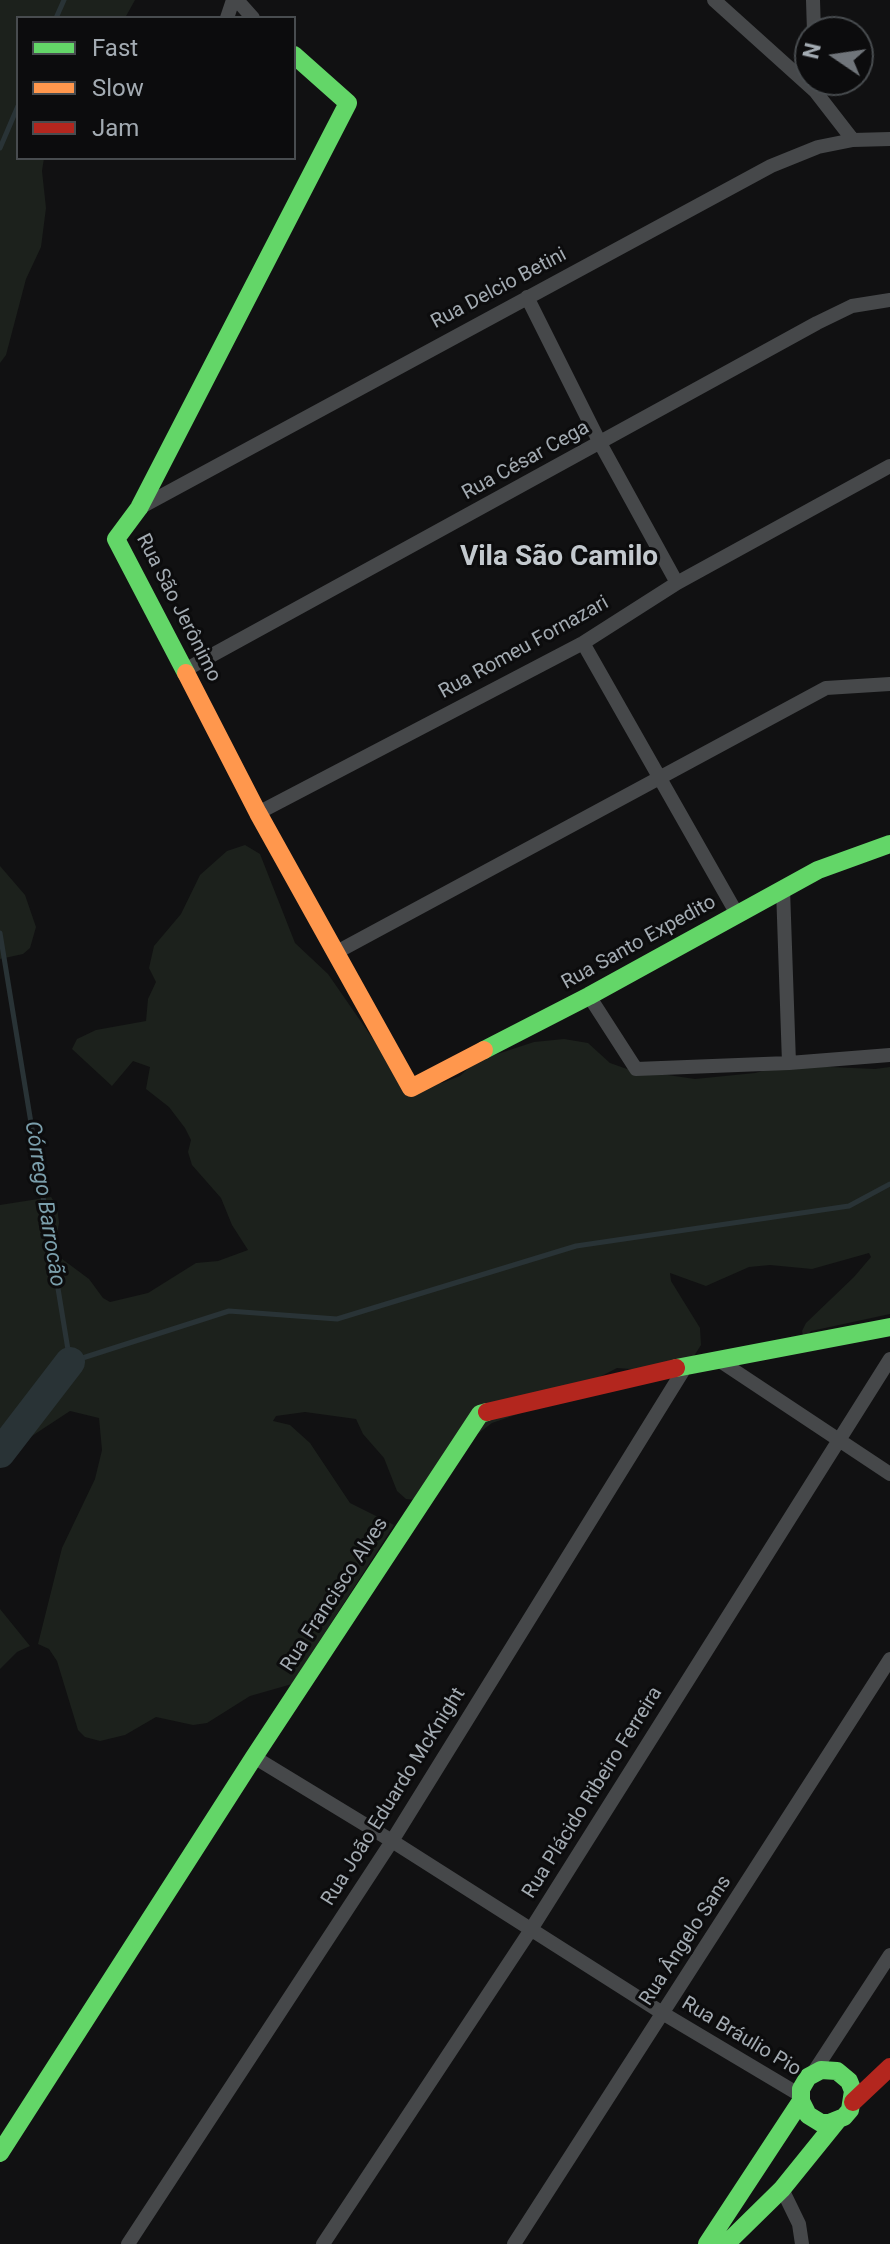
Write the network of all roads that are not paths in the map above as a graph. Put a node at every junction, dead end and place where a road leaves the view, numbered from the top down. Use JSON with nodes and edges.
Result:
{"nodes":[{"id":1,"x":235,"y":0,"type":"edge"},
{"id":2,"x":714,"y":0,"type":"edge"},
{"id":3,"x":251,"y":16,"type":"edge"},
{"id":4,"x":296,"y":57,"type":"edge"},
{"id":5,"x":794,"y":68,"type":"edge"},
{"id":6,"x":822,"y":96,"type":"edge"},
{"id":7,"x":890,"y":139,"type":"edge"},
{"id":8,"x":853,"y":140,"type":"junction"},
{"id":9,"x":527,"y":297,"type":"junction"},
{"id":10,"x":890,"y":300,"type":"edge"},
{"id":11,"x":600,"y":443,"type":"junction"},
{"id":12,"x":890,"y":466,"type":"edge"},
{"id":13,"x":139,"y":508,"type":"junction"},
{"id":14,"x":677,"y":583,"type":"junction"},
{"id":15,"x":583,"y":643,"type":"junction"},
{"id":16,"x":185,"y":670,"type":"junction"},
{"id":17,"x":890,"y":684,"type":"edge"},
{"id":18,"x":658,"y":778,"type":"junction"},
{"id":19,"x":258,"y":813,"type":"junction"},
{"id":20,"x":890,"y":844,"type":"edge"},
{"id":21,"x":783,"y":889,"type":"junction"},
{"id":22,"x":737,"y":914,"type":"junction"},
{"id":23,"x":335,"y":953,"type":"junction"},
{"id":24,"x":589,"y":996,"type":"junction"},
{"id":25,"x":890,"y":1055,"type":"edge"},
{"id":26,"x":789,"y":1063,"type":"junction"},
{"id":27,"x":411,"y":1088,"type":"joint"},
{"id":28,"x":890,"y":1327,"type":"edge"},
{"id":29,"x":890,"y":1359,"type":"edge"},
{"id":30,"x":720,"y":1361,"type":"junction"},
{"id":31,"x":686,"y":1366,"type":"junction"},
{"id":32,"x":838,"y":1440,"type":"junction"},
{"id":33,"x":890,"y":1474,"type":"edge"},
{"id":34,"x":890,"y":1659,"type":"edge"},
{"id":35,"x":254,"y":1757,"type":"junction"},
{"id":36,"x":392,"y":1841,"type":"junction"},
{"id":37,"x":530,"y":1931,"type":"junction"},
{"id":38,"x":890,"y":1955,"type":"edge"},
{"id":39,"x":664,"y":2014,"type":"junction"},
{"id":40,"x":838,"y":2036,"type":"junction"},
{"id":41,"x":890,"y":2057,"type":"edge"},
{"id":42,"x":890,"y":2067,"type":"edge"},
{"id":43,"x":813,"y":2073,"type":"junction"},
{"id":44,"x":843,"y":2076,"type":"junction"},
{"id":45,"x":800,"y":2098,"type":"junction"},
{"id":46,"x":853,"y":2102,"type":"junction"},
{"id":47,"x":837,"y":2121,"type":"junction"},
{"id":48,"x":0,"y":2153,"type":"edge"},
{"id":49,"x":765,"y":2153,"type":"junction"},
{"id":50,"x":782,"y":2189,"type":"junction"},
{"id":51,"x":128,"y":2244,"type":"edge"},
{"id":52,"x":323,"y":2244,"type":"edge"},
{"id":53,"x":514,"y":2244,"type":"edge"},
{"id":54,"x":707,"y":2244,"type":"edge"},
{"id":55,"x":726,"y":2244,"type":"edge"},
{"id":56,"x":802,"y":2244,"type":"edge"}],
"edges":[{"from":1,"to":3,"type":"street"},
{"from":2,"to":5,"type":"street"},
{"from":4,"to":13,"type":"street","name":"Rua São Jerônimo"},
{"from":6,"to":8,"type":"street"},
{"from":7,"to":8,"type":"street","name":"Rua Delcio Betini"},
{"from":8,"to":9,"type":"street","name":"Rua Delcio Betini"},
{"from":9,"to":11,"type":"street"},
{"from":9,"to":13,"type":"street","name":"Rua Delcio Betini"},
{"from":10,"to":11,"type":"street","name":"Rua César Cega"},
{"from":11,"to":14,"type":"street"},
{"from":11,"to":16,"type":"street","name":"Rua César Cega"},
{"from":12,"to":14,"type":"street","name":"Rua Romeu Fornazari"},
{"from":13,"to":16,"type":"street","name":"Rua São Jerônimo"},
{"from":14,"to":15,"type":"street","name":"Rua Romeu Fornazari"},
{"from":15,"to":18,"type":"street"},
{"from":15,"to":19,"type":"street","name":"Rua Romeu Fornazari"},
{"from":16,"to":19,"type":"street","name":"Rua São Jerônimo"},
{"from":17,"to":18,"type":"street"},
{"from":18,"to":22,"type":"street"},
{"from":18,"to":23,"type":"street"},
{"from":19,"to":23,"type":"street","name":"Rua São Jerônimo"},
{"from":20,"to":21,"type":"street","name":"Rua Santo Expedito"},
{"from":21,"to":22,"type":"street","name":"Rua Santo Expedito"},
{"from":21,"to":26,"type":"street"},
{"from":22,"to":24,"type":"street","name":"Rua Santo Expedito"},
{"from":23,"to":27,"type":"street","name":"Rua São Jerônimo"},
{"from":24,"to":26,"type":"street"},
{"from":24,"to":27,"type":"street","name":"Rua Santo Expedito"},
{"from":25,"to":26,"type":"street"},
{"from":28,"to":30,"type":"street","name":"Rua Francisco Alves"},
{"from":29,"to":32,"type":"street","name":"Rua Plácido Ribeiro Ferreira"},
{"from":30,"to":31,"type":"street","name":"Rua Francisco Alves"},
{"from":30,"to":32,"type":"street"},
{"from":31,"to":35,"type":"street","name":"Rua Francisco Alves"},
{"from":31,"to":36,"type":"street","name":"Rua João Eduardo McKnight"},
{"from":32,"to":33,"type":"street"},
{"from":32,"to":37,"type":"street","name":"Rua Plácido Ribeiro Ferreira"},
{"from":34,"to":39,"type":"street","name":"Rua Ângelo Sans"},
{"from":35,"to":36,"type":"street","name":"Rua Bráulio Pio"},
{"from":35,"to":48,"type":"street","name":"Rua Francisco Alves"},
{"from":36,"to":37,"type":"street","name":"Rua Bráulio Pio"},
{"from":36,"to":51,"type":"street","name":"Rua João Eduardo McKnight"},
{"from":37,"to":39,"type":"street","name":"Rua Bráulio Pio"},
{"from":37,"to":52,"type":"street","name":"Rua Plácido Ribeiro Ferreira"},
{"from":38,"to":40,"type":"street"},
{"from":39,"to":45,"type":"street","name":"Rua Bráulio Pio"},
{"from":39,"to":53,"type":"street","name":"Rua Ângelo Sans"},
{"from":40,"to":43,"type":"street"},
{"from":40,"to":44,"type":"street"},
{"from":41,"to":44,"type":"street"},
{"from":42,"to":46,"type":"street"},
{"from":43,"to":44,"type":"street"},
{"from":43,"to":45,"type":"street"},
{"from":44,"to":46,"type":"street"},
{"from":45,"to":47,"type":"street"},
{"from":45,"to":49,"type":"street"},
{"from":46,"to":47,"type":"street"},
{"from":47,"to":50,"type":"street"},
{"from":49,"to":50,"type":"street"},
{"from":49,"to":54,"type":"street"},
{"from":50,"to":55,"type":"street"},
{"from":50,"to":56,"type":"street"}]}
